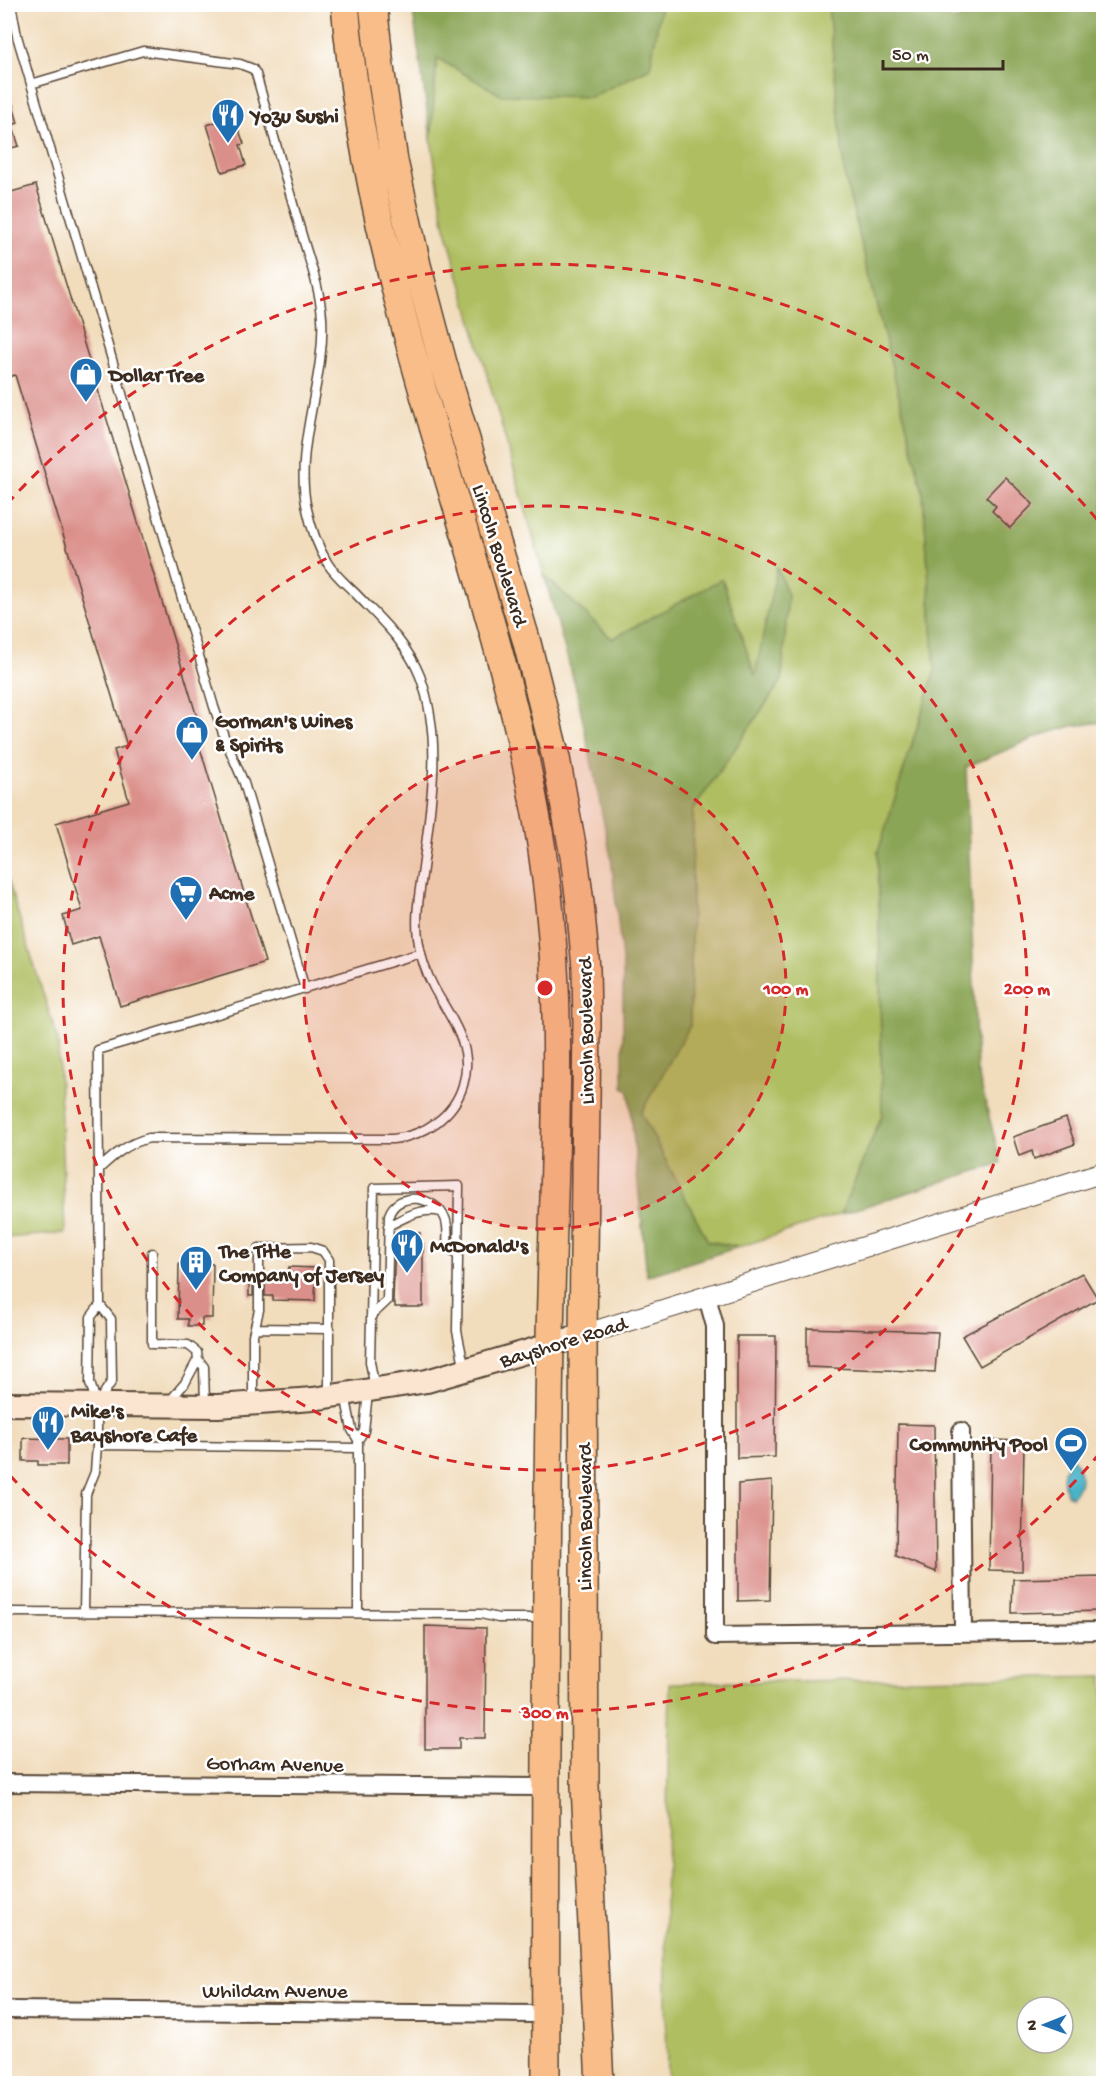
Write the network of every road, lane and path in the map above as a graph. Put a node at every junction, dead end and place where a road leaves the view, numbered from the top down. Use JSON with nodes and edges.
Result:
{"nodes":[{"id":1,"x":11,"y":4,"type":"edge"},
{"id":2,"x":345,"y":4,"type":"edge"},
{"id":3,"x":373,"y":4,"type":"edge"},
{"id":4,"x":32,"y":84,"type":"junction"},
{"id":5,"x":421,"y":953,"type":"junction"},
{"id":6,"x":305,"y":989,"type":"junction"},
{"id":7,"x":100,"y":1168,"type":"junction"},
{"id":8,"x":1104,"y":1172,"type":"edge"},
{"id":9,"x":442,"y":1212,"type":"junction"},
{"id":10,"x":388,"y":1226,"type":"junction"},
{"id":11,"x":152,"y":1253,"type":"dead end"},
{"id":12,"x":458,"y":1256,"type":"junction"},
{"id":13,"x":707,"y":1297,"type":"junction"},
{"id":14,"x":100,"y":1305,"type":"junction"},
{"id":15,"x":371,"y":1316,"type":"junction"},
{"id":16,"x":255,"y":1328,"type":"junction"},
{"id":17,"x":330,"y":1329,"type":"junction"},
{"id":18,"x":583,"y":1335,"type":"junction"},
{"id":19,"x":550,"y":1346,"type":"junction"},
{"id":20,"x":198,"y":1359,"type":"junction"},
{"id":21,"x":465,"y":1370,"type":"junction"},
{"id":22,"x":372,"y":1390,"type":"junction"},
{"id":23,"x":337,"y":1395,"type":"junction"},
{"id":24,"x":4,"y":1404,"type":"edge"},
{"id":25,"x":97,"y":1404,"type":"junction"},
{"id":26,"x":254,"y":1404,"type":"junction"},
{"id":27,"x":166,"y":1405,"type":"junction"},
{"id":28,"x":205,"y":1405,"type":"junction"},
{"id":29,"x":962,"y":1431,"type":"dead end"},
{"id":30,"x":358,"y":1444,"type":"junction"},
{"id":31,"x":97,"y":1445,"type":"junction"},
{"id":32,"x":4,"y":1612,"type":"edge"},
{"id":33,"x":84,"y":1612,"type":"junction"},
{"id":34,"x":358,"y":1613,"type":"junction"},
{"id":35,"x":548,"y":1618,"type":"junction"},
{"id":36,"x":1104,"y":1631,"type":"edge"},
{"id":37,"x":963,"y":1633,"type":"junction"},
{"id":38,"x":4,"y":1783,"type":"edge"},
{"id":39,"x":545,"y":1787,"type":"junction"},
{"id":40,"x":4,"y":2010,"type":"edge"},
{"id":41,"x":546,"y":2014,"type":"junction"},
{"id":42,"x":546,"y":2084,"type":"edge"},
{"id":43,"x":600,"y":2084,"type":"edge"}],
"edges":[{"from":1,"to":4,"type":"lane"},
{"from":2,"to":19,"type":"highway","name":"Lincoln Boulevard"},
{"from":3,"to":18,"type":"highway","name":"Lincoln Boulevard"},
{"from":4,"to":5,"type":"lane"},
{"from":4,"to":6,"type":"lane"},
{"from":5,"to":6,"type":"lane"},
{"from":5,"to":7,"type":"lane"},
{"from":6,"to":7,"type":"lane"},
{"from":7,"to":14,"type":"lane"},
{"from":8,"to":13,"type":"street","name":"Bayshore Road"},
{"from":9,"to":10,"type":"lane"},
{"from":9,"to":10,"type":"lane"},
{"from":9,"to":12,"type":"lane"},
{"from":10,"to":15,"type":"lane"},
{"from":11,"to":20,"type":"lane"},
{"from":12,"to":15,"type":"lane"},
{"from":12,"to":21,"type":"lane"},
{"from":13,"to":18,"type":"street","name":"Bayshore Road"},
{"from":13,"to":37,"type":"street"},
{"from":14,"to":25,"type":"lane"},
{"from":14,"to":25,"type":"lane"},
{"from":15,"to":22,"type":"lane"},
{"from":16,"to":17,"type":"lane"},
{"from":16,"to":17,"type":"lane"},
{"from":16,"to":26,"type":"lane"},
{"from":17,"to":23,"type":"lane"},
{"from":18,"to":19,"type":"main road","name":"Bayshore Road"},
{"from":18,"to":43,"type":"highway","name":"Lincoln Boulevard"},
{"from":19,"to":21,"type":"main road","name":"Bayshore Road"},
{"from":19,"to":35,"type":"highway","name":"Lincoln Boulevard"},
{"from":20,"to":27,"type":"lane"},
{"from":20,"to":28,"type":"lane"},
{"from":21,"to":22,"type":"main road","name":"Bayshore Road"},
{"from":22,"to":23,"type":"main road","name":"Bayshore Road"},
{"from":22,"to":30,"type":"lane"},
{"from":23,"to":26,"type":"main road","name":"Bayshore Road"},
{"from":23,"to":30,"type":"lane"},
{"from":24,"to":25,"type":"main road","name":"Bayshore Road"},
{"from":25,"to":27,"type":"main road","name":"Bayshore Road"},
{"from":25,"to":31,"type":"lane"},
{"from":26,"to":28,"type":"main road","name":"Bayshore Road"},
{"from":27,"to":28,"type":"main road","name":"Bayshore Road"},
{"from":29,"to":37,"type":"street"},
{"from":30,"to":31,"type":"lane"},
{"from":30,"to":34,"type":"lane"},
{"from":31,"to":33,"type":"lane"},
{"from":32,"to":33,"type":"lane"},
{"from":33,"to":34,"type":"lane"},
{"from":34,"to":35,"type":"lane"},
{"from":35,"to":39,"type":"highway","name":"Lincoln Boulevard"},
{"from":36,"to":37,"type":"street"},
{"from":38,"to":39,"type":"street","name":"Gorham Avenue"},
{"from":39,"to":41,"type":"highway","name":"Lincoln Boulevard"},
{"from":40,"to":41,"type":"street","name":"Whildam Avenue"},
{"from":41,"to":42,"type":"highway","name":"Lincoln Boulevard"}]}
